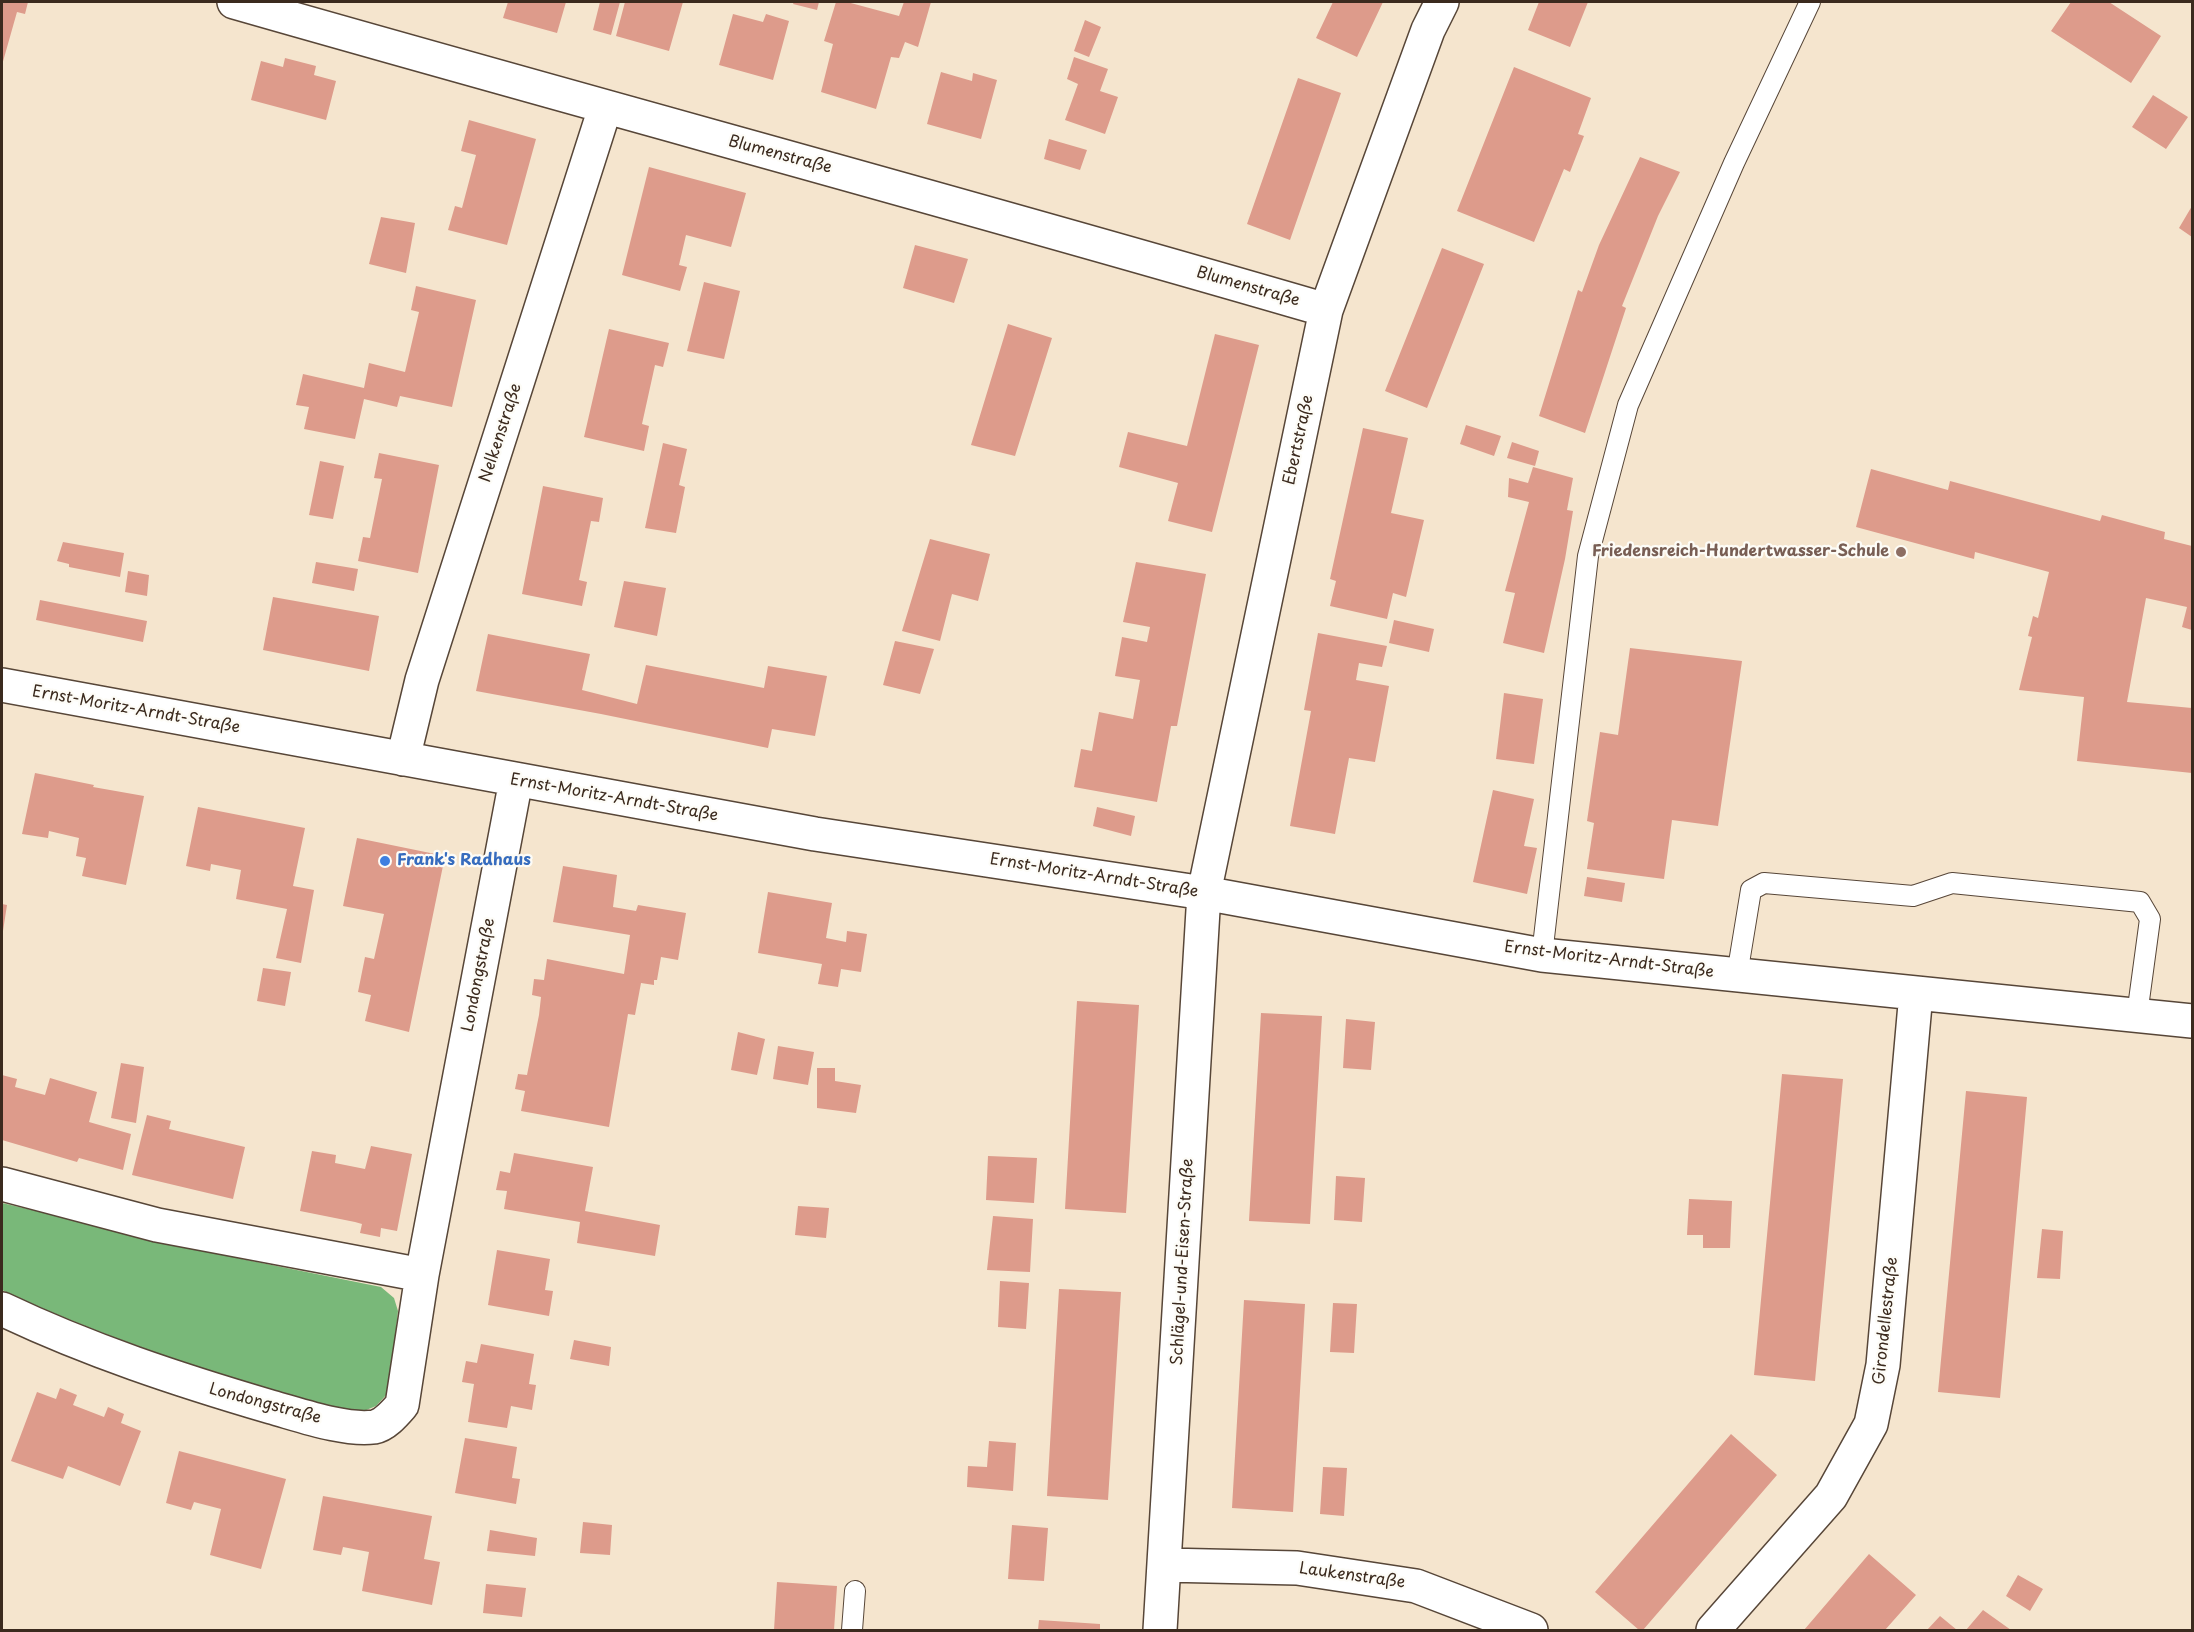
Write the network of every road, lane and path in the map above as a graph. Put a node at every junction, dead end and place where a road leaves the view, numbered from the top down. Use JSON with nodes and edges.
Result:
{"nodes":[{"id":1,"x":234,"y":2,"type":"edge"},
{"id":2,"x":1442,"y":2,"type":"edge"},
{"id":3,"x":1810,"y":2,"type":"edge"},
{"id":4,"x":605,"y":108,"type":"junction"},
{"id":5,"x":1326,"y":310,"type":"junction"},
{"id":6,"x":2,"y":685,"type":"edge"},
{"id":7,"x":403,"y":759,"type":"junction"},
{"id":8,"x":516,"y":780,"type":"junction"},
{"id":9,"x":1204,"y":893,"type":"junction"},
{"id":10,"x":1542,"y":955,"type":"junction"},
{"id":11,"x":1737,"y":975,"type":"junction"},
{"id":12,"x":1916,"y":993,"type":"junction"},
{"id":13,"x":2137,"y":1015,"type":"junction"},
{"id":14,"x":2193,"y":1021,"type":"edge"},
{"id":15,"x":2,"y":1184,"type":"edge"},
{"id":16,"x":422,"y":1275,"type":"junction"},
{"id":17,"x":2,"y":1309,"type":"edge"},
{"id":18,"x":1166,"y":1564,"type":"junction"},
{"id":19,"x":855,"y":1590,"type":"dead end"},
{"id":20,"x":852,"y":1630,"type":"edge"},
{"id":21,"x":1160,"y":1630,"type":"edge"},
{"id":22,"x":1531,"y":1630,"type":"edge"},
{"id":23,"x":1713,"y":1630,"type":"edge"}],
"edges":[{"from":1,"to":4,"type":"street","name":"Blumenstraße"},
{"from":2,"to":5,"type":"street","name":"Ebertstraße"},
{"from":3,"to":10,"type":"lane"},
{"from":4,"to":5,"type":"street","name":"Blumenstraße"},
{"from":4,"to":7,"type":"street","name":"Nelkenstraße"},
{"from":5,"to":9,"type":"street","name":"Ebertstraße"},
{"from":6,"to":7,"type":"street","name":"Ernst-Moritz-Arndt-Straße"},
{"from":7,"to":8,"type":"street","name":"Ernst-Moritz-Arndt-Straße"},
{"from":8,"to":9,"type":"street","name":"Ernst-Moritz-Arndt-Straße"},
{"from":8,"to":16,"type":"street","name":"Londongstraße"},
{"from":9,"to":10,"type":"street","name":"Ernst-Moritz-Arndt-Straße"},
{"from":9,"to":18,"type":"street","name":"Schlägel-und-Eisen-Straße"},
{"from":10,"to":11,"type":"street","name":"Ernst-Moritz-Arndt-Straße"},
{"from":11,"to":12,"type":"street","name":"Ernst-Moritz-Arndt-Straße"},
{"from":11,"to":13,"type":"lane"},
{"from":12,"to":13,"type":"street","name":"Ernst-Moritz-Arndt-Straße"},
{"from":12,"to":23,"type":"street","name":"Girondellestraße"},
{"from":13,"to":14,"type":"street","name":"Ernst-Moritz-Arndt-Straße"},
{"from":15,"to":16,"type":"street"},
{"from":16,"to":17,"type":"street","name":"Londongstraße"},
{"from":18,"to":21,"type":"street","name":"Schlägel-und-Eisen-Straße"},
{"from":18,"to":22,"type":"street","name":"Laukenstraße"},
{"from":19,"to":20,"type":"lane"}]}
